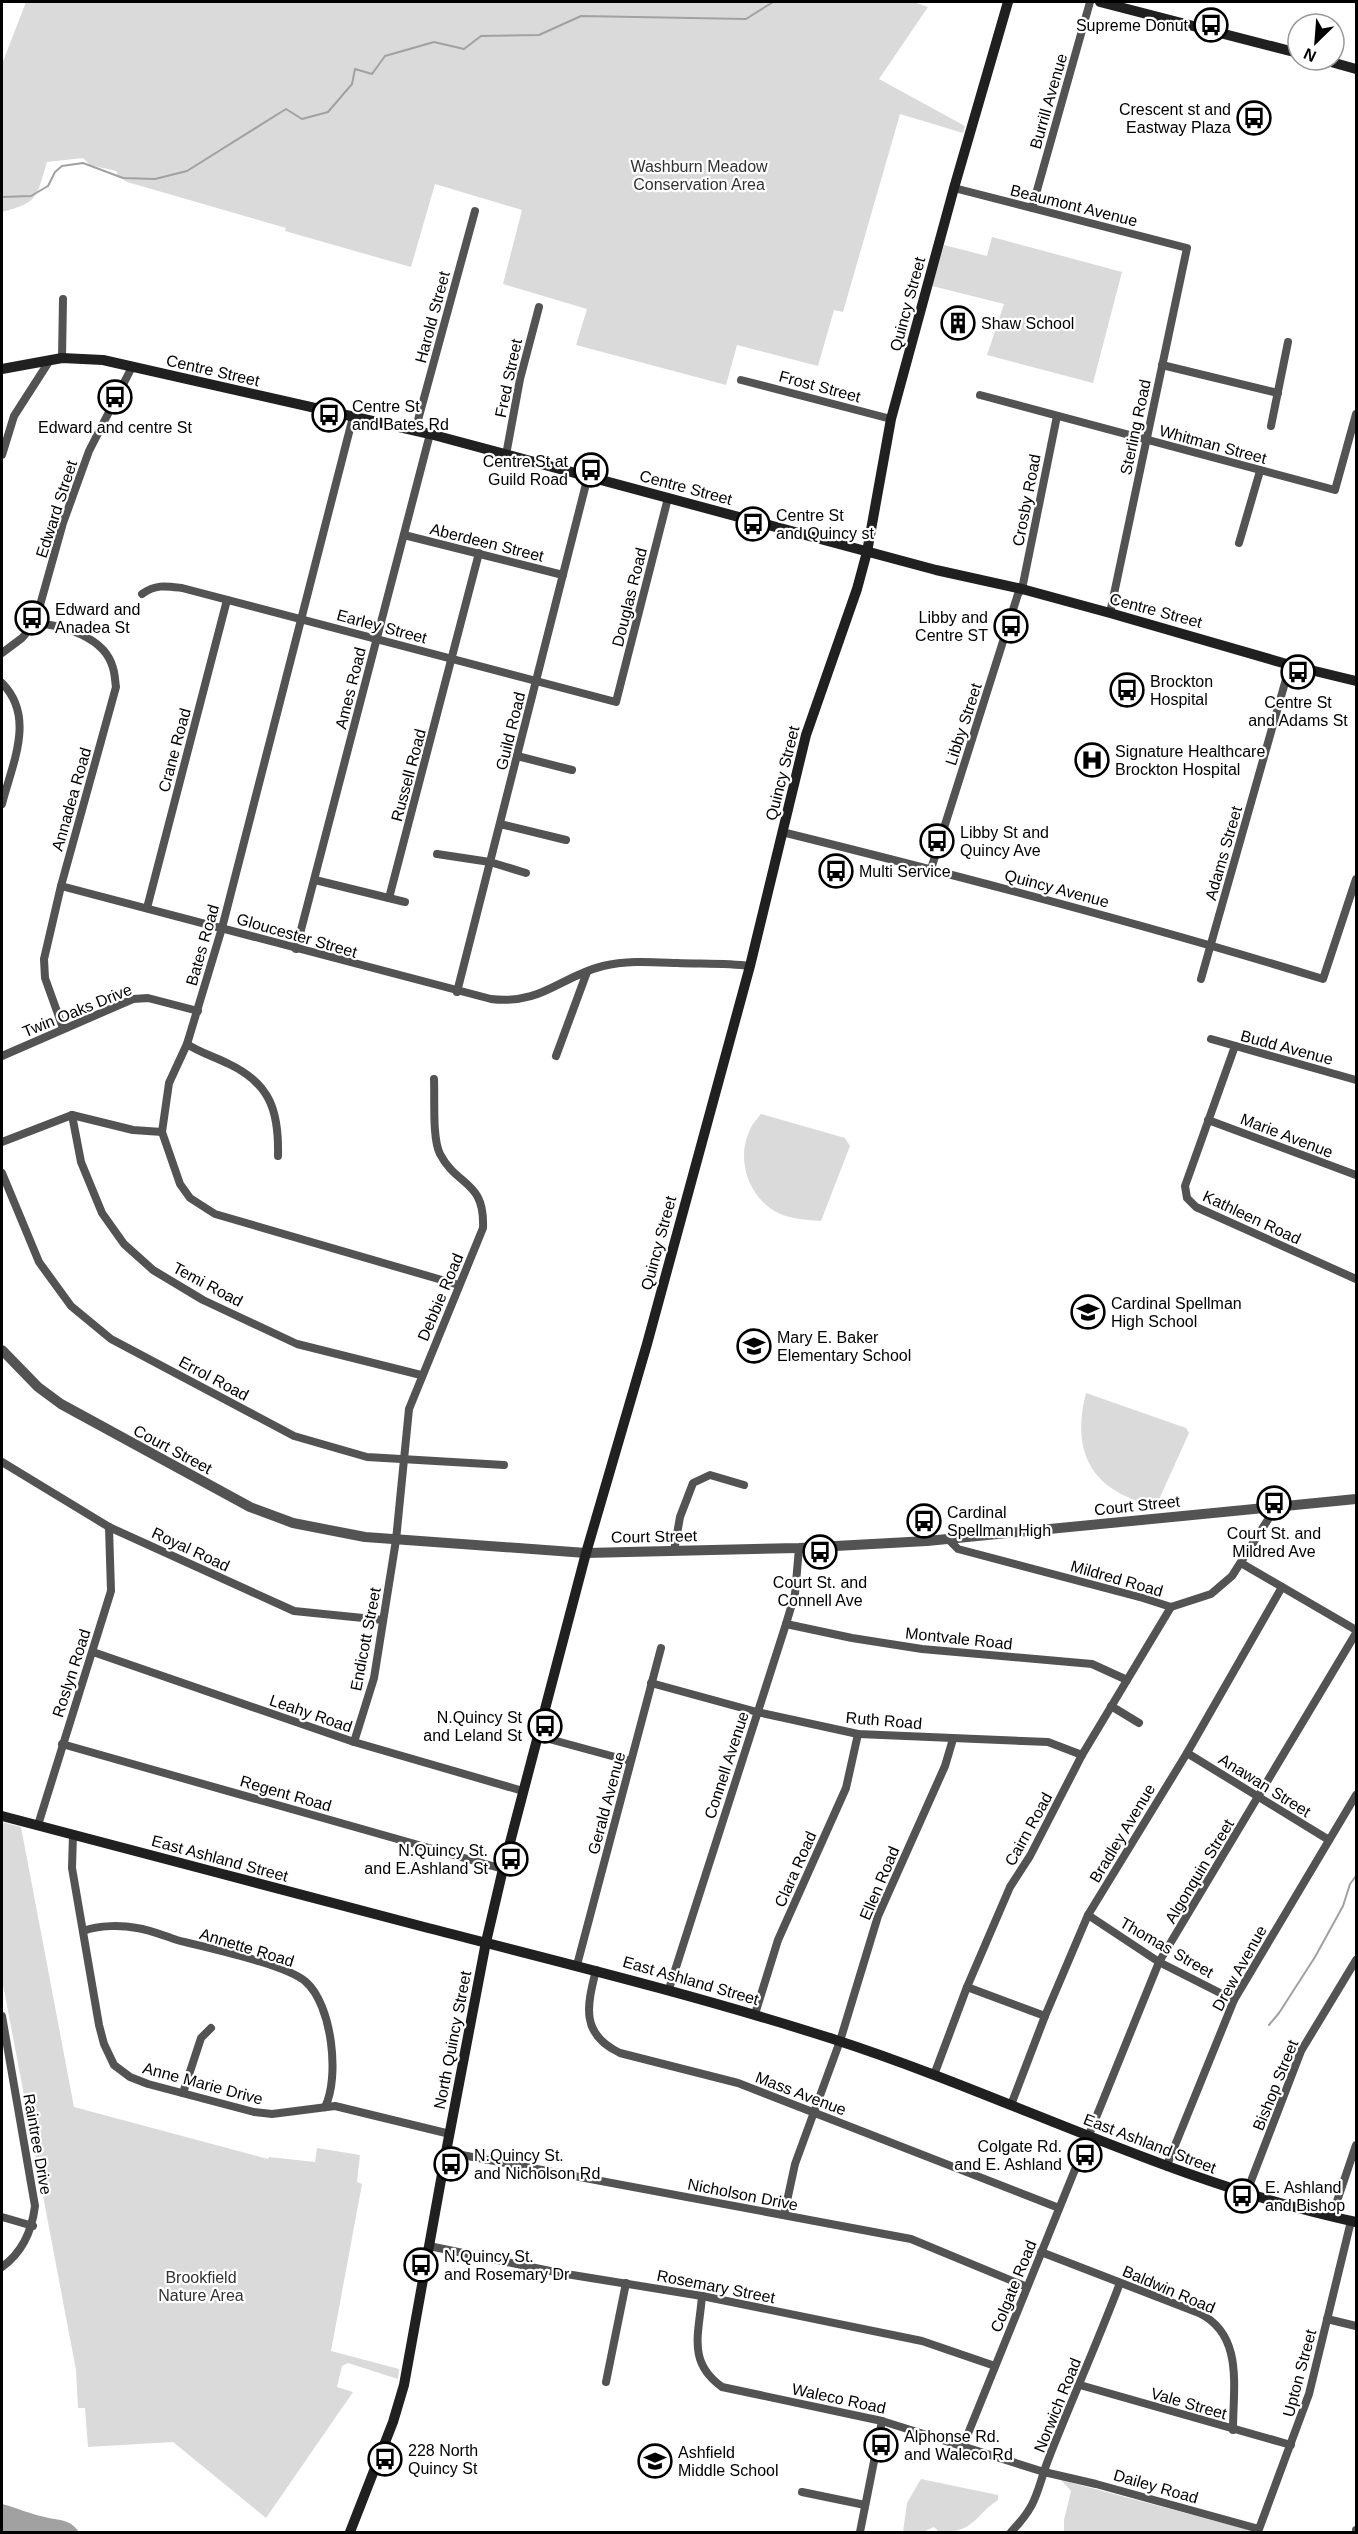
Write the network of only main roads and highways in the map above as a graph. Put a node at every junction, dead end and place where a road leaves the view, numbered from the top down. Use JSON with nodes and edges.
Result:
{"nodes":[{"id":1,"x":1008,"y":2,"type":"edge"},
{"id":2,"x":1100,"y":2,"type":"edge"},
{"id":3,"x":1286,"y":50,"type":"edge"},
{"id":4,"x":2,"y":369,"type":"edge"},
{"id":5,"x":867,"y":552,"type":"junction"},
{"id":6,"x":1356,"y":681,"type":"edge"},
{"id":7,"x":586,"y":1553,"type":"joint"},
{"id":8,"x":2,"y":1816,"type":"edge"},
{"id":9,"x":486,"y":1942,"type":"junction"},
{"id":10,"x":1354,"y":2221,"type":"edge"},
{"id":11,"x":350,"y":2532,"type":"edge"}],
"edges":[{"from":1,"to":5,"type":"main road","name":"Quincy Street"},
{"from":2,"to":3,"type":"main road"},
{"from":4,"to":5,"type":"main road","name":"Centre Street"},
{"from":5,"to":6,"type":"main road","name":"Centre Street"},
{"from":5,"to":7,"type":"main road","name":"Quincy Street"},
{"from":7,"to":9,"type":"main road","name":"North Quincy Street"},
{"from":8,"to":9,"type":"main road","name":"East Ashland Street"},
{"from":9,"to":10,"type":"main road","name":"East Ashland Street"},
{"from":9,"to":11,"type":"main road","name":"North Quincy Street"}]}
